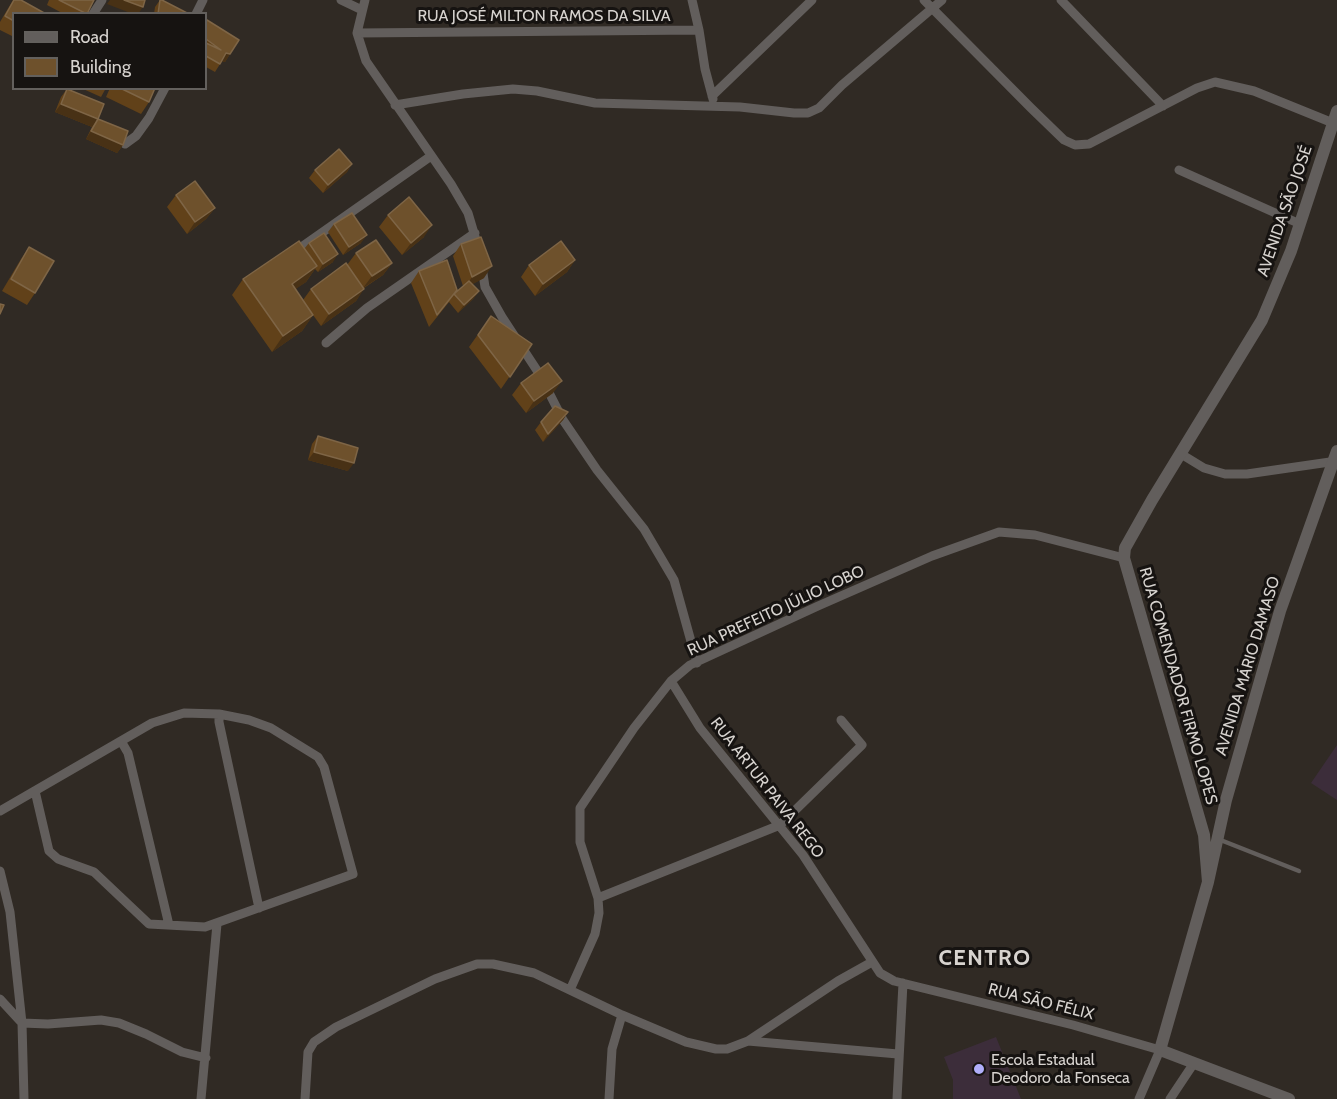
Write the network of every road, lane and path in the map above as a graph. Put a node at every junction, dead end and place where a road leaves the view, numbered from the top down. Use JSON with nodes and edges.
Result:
{"nodes":[{"id":1,"x":341,"y":0,"type":"edge"},
{"id":2,"x":365,"y":0,"type":"edge"},
{"id":3,"x":692,"y":0,"type":"edge"},
{"id":4,"x":812,"y":0,"type":"edge"},
{"id":5,"x":924,"y":0,"type":"edge"},
{"id":6,"x":942,"y":0,"type":"edge"},
{"id":7,"x":1061,"y":0,"type":"edge"},
{"id":8,"x":933,"y":9,"type":"junction"},
{"id":9,"x":362,"y":10,"type":"junction"},
{"id":10,"x":699,"y":30,"type":"junction"},
{"id":11,"x":357,"y":33,"type":"junction"},
{"id":12,"x":164,"y":90,"type":"edge"},
{"id":13,"x":712,"y":96,"type":"junction"},
{"id":14,"x":395,"y":105,"type":"junction"},
{"id":15,"x":1163,"y":106,"type":"junction"},
{"id":16,"x":716,"y":107,"type":"junction"},
{"id":17,"x":1336,"y":120,"type":"edge"},
{"id":18,"x":125,"y":144,"type":"edge"},
{"id":19,"x":431,"y":156,"type":"junction"},
{"id":20,"x":1179,"y":170,"type":"dead end"},
{"id":21,"x":1300,"y":224,"type":"junction"},
{"id":22,"x":475,"y":233,"type":"junction"},
{"id":23,"x":289,"y":255,"type":"edge"},
{"id":24,"x":1262,"y":320,"type":"joint"},
{"id":25,"x":326,"y":343,"type":"dead end"},
{"id":26,"x":1181,"y":454,"type":"junction"},
{"id":27,"x":1335,"y":458,"type":"edge"},
{"id":28,"x":1124,"y":558,"type":"junction"},
{"id":29,"x":697,"y":663,"type":"junction"},
{"id":30,"x":671,"y":681,"type":"junction"},
{"id":31,"x":219,"y":714,"type":"junction"},
{"id":32,"x":841,"y":720,"type":"dead end"},
{"id":33,"x":121,"y":741,"type":"junction"},
{"id":34,"x":35,"y":791,"type":"junction"},
{"id":35,"x":0,"y":811,"type":"edge"},
{"id":36,"x":780,"y":825,"type":"junction"},
{"id":37,"x":1204,"y":835,"type":"junction"},
{"id":38,"x":1218,"y":839,"type":"junction"},
{"id":39,"x":0,"y":871,"type":"edge"},
{"id":40,"x":1299,"y":871,"type":"dead end"},
{"id":41,"x":1208,"y":882,"type":"junction"},
{"id":42,"x":598,"y":898,"type":"junction"},
{"id":43,"x":259,"y":908,"type":"junction"},
{"id":44,"x":217,"y":924,"type":"junction"},
{"id":45,"x":169,"y":925,"type":"junction"},
{"id":46,"x":872,"y":963,"type":"junction"},
{"id":47,"x":880,"y":973,"type":"joint"},
{"id":48,"x":903,"y":983,"type":"junction"},
{"id":49,"x":570,"y":990,"type":"junction"},
{"id":50,"x":0,"y":999,"type":"edge"},
{"id":51,"x":622,"y":1015,"type":"junction"},
{"id":52,"x":22,"y":1023,"type":"junction"},
{"id":53,"x":748,"y":1041,"type":"junction"},
{"id":54,"x":1160,"y":1050,"type":"junction"},
{"id":55,"x":898,"y":1054,"type":"junction"},
{"id":56,"x":206,"y":1058,"type":"junction"},
{"id":57,"x":1194,"y":1063,"type":"junction"},
{"id":58,"x":24,"y":1099,"type":"edge"},
{"id":59,"x":201,"y":1099,"type":"edge"},
{"id":60,"x":305,"y":1099,"type":"edge"},
{"id":61,"x":609,"y":1099,"type":"edge"},
{"id":62,"x":897,"y":1099,"type":"edge"},
{"id":63,"x":1139,"y":1099,"type":"edge"},
{"id":64,"x":1170,"y":1099,"type":"edge"},
{"id":65,"x":1289,"y":1099,"type":"edge"}],
"edges":[{"from":1,"to":9,"type":"street"},
{"from":2,"to":9,"type":"street"},
{"from":3,"to":10,"type":"street","name":"RUA JOSÉ MILTON RAMOS DA SILVA"},
{"from":4,"to":13,"type":"street"},
{"from":5,"to":8,"type":"street"},
{"from":6,"to":8,"type":"street"},
{"from":7,"to":15,"type":"street"},
{"from":8,"to":15,"type":"street"},
{"from":8,"to":16,"type":"street"},
{"from":9,"to":11,"type":"street"},
{"from":10,"to":11,"type":"street","name":"RUA JOSÉ MILTON RAMOS DA SILVA"},
{"from":10,"to":13,"type":"street"},
{"from":11,"to":14,"type":"street"},
{"from":12,"to":18,"type":"street"},
{"from":13,"to":16,"type":"street"},
{"from":14,"to":16,"type":"street"},
{"from":14,"to":19,"type":"street"},
{"from":15,"to":17,"type":"street"},
{"from":17,"to":21,"type":"street","name":"AVENIDA SÃO JOSÉ"},
{"from":19,"to":22,"type":"street"},
{"from":19,"to":23,"type":"street"},
{"from":20,"to":21,"type":"street"},
{"from":21,"to":24,"type":"street","name":"AVENIDA SÃO JOSÉ"},
{"from":22,"to":25,"type":"street"},
{"from":22,"to":29,"type":"street"},
{"from":24,"to":26,"type":"street","name":"RUA COMENDADOR FIRMO LOPES"},
{"from":26,"to":27,"type":"street"},
{"from":26,"to":28,"type":"street","name":"RUA COMENDADOR FIRMO LOPES"},
{"from":27,"to":38,"type":"street","name":"AVENIDA MÁRIO DAMASO"},
{"from":28,"to":29,"type":"street","name":"RUA PREFEITO JÚLIO LOBO"},
{"from":28,"to":37,"type":"street","name":"RUA COMENDADOR FIRMO LOPES"},
{"from":29,"to":30,"type":"street","name":"RUA PREFEITO JÚLIO LOBO"},
{"from":30,"to":36,"type":"street","name":"RUA ARTUR PAIVA REGO"},
{"from":30,"to":42,"type":"street","name":"RUA PREFEITO JÚLIO LOBO"},
{"from":31,"to":33,"type":"street"},
{"from":31,"to":43,"type":"street"},
{"from":31,"to":43,"type":"street"},
{"from":32,"to":36,"type":"street"},
{"from":33,"to":34,"type":"street"},
{"from":33,"to":45,"type":"street"},
{"from":34,"to":35,"type":"street"},
{"from":34,"to":45,"type":"street"},
{"from":36,"to":42,"type":"street"},
{"from":36,"to":46,"type":"street","name":"RUA ARTUR PAIVA REGO"},
{"from":37,"to":38,"type":"lane"},
{"from":37,"to":41,"type":"street","name":"RUA COMENDADOR FIRMO LOPES"},
{"from":38,"to":40,"type":"lane"},
{"from":38,"to":41,"type":"street","name":"AVENIDA MÁRIO DAMASO"},
{"from":39,"to":52,"type":"street"},
{"from":41,"to":54,"type":"street","name":"AVENIDA MÁRIO DAMASO"},
{"from":42,"to":49,"type":"street","name":"RUA PREFEITO JÚLIO LOBO"},
{"from":43,"to":44,"type":"street"},
{"from":44,"to":45,"type":"street"},
{"from":44,"to":56,"type":"street"},
{"from":46,"to":47,"type":"street","name":"RUA ARTUR PAIVA REGO"},
{"from":46,"to":53,"type":"street"},
{"from":47,"to":48,"type":"street","name":"RUA SÃO FÉLIX"},
{"from":48,"to":54,"type":"street","name":"RUA SÃO FÉLIX"},
{"from":48,"to":55,"type":"street"},
{"from":49,"to":51,"type":"street"},
{"from":49,"to":60,"type":"street"},
{"from":50,"to":52,"type":"street"},
{"from":51,"to":53,"type":"street"},
{"from":51,"to":61,"type":"street"},
{"from":52,"to":56,"type":"street"},
{"from":52,"to":58,"type":"street"},
{"from":53,"to":55,"type":"street"},
{"from":54,"to":57,"type":"street"},
{"from":54,"to":63,"type":"street"},
{"from":55,"to":62,"type":"street"},
{"from":56,"to":59,"type":"street"},
{"from":57,"to":64,"type":"street"},
{"from":57,"to":65,"type":"street"}]}
